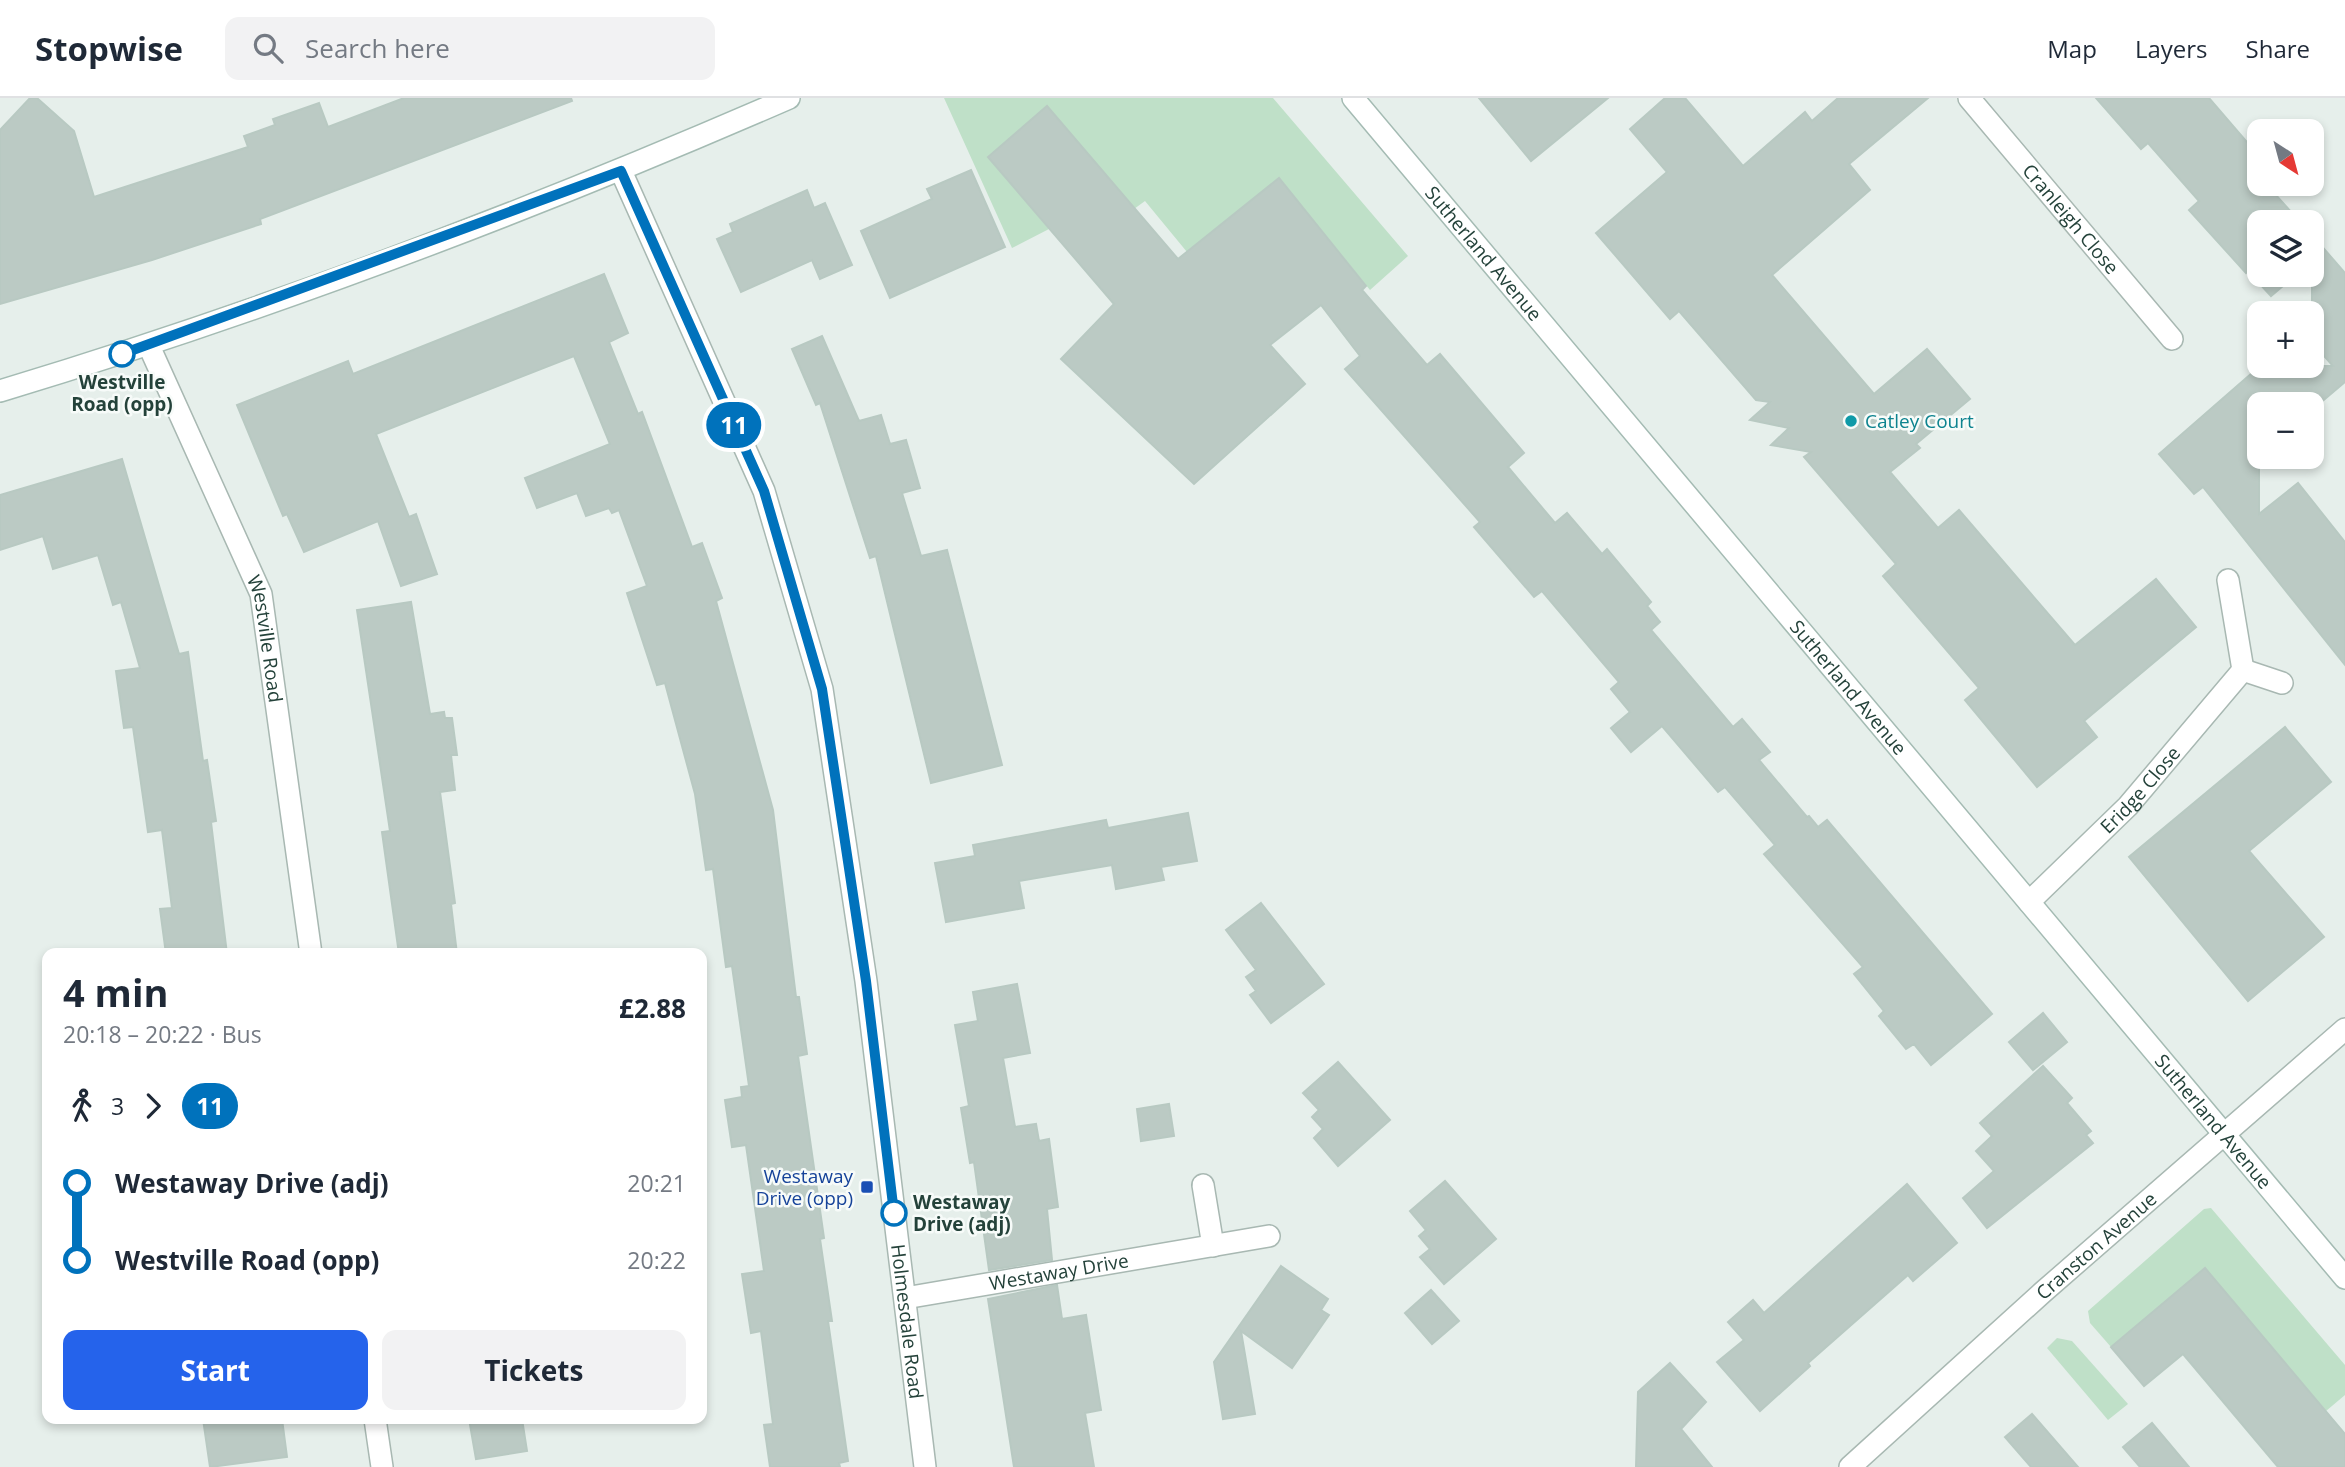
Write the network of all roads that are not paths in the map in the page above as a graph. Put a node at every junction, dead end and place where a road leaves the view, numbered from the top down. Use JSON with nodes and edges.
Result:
{"nodes":[{"id":1,"x":789,"y":98,"type":"edge"},
{"id":2,"x":1353,"y":98,"type":"edge"},
{"id":3,"x":1969,"y":98,"type":"edge"},
{"id":4,"x":621,"y":171,"type":"junction"},
{"id":5,"x":2172,"y":339,"type":"dead end"},
{"id":6,"x":149,"y":346,"type":"junction"},
{"id":7,"x":0,"y":391,"type":"edge"},
{"id":8,"x":2228,"y":580,"type":"dead end"},
{"id":9,"x":2244,"y":670,"type":"junction"},
{"id":10,"x":2282,"y":683,"type":"dead end"},
{"id":11,"x":2029,"y":902,"type":"junction"},
{"id":12,"x":310,"y":948,"type":"edge"},
{"id":13,"x":2345,"y":1030,"type":"edge"},
{"id":14,"x":2224,"y":1134,"type":"junction"},
{"id":15,"x":1203,"y":1185,"type":"dead end"},
{"id":16,"x":1269,"y":1236,"type":"dead end"},
{"id":17,"x":1213,"y":1246,"type":"junction"},
{"id":18,"x":2345,"y":1278,"type":"edge"},
{"id":19,"x":905,"y":1298,"type":"junction"},
{"id":20,"x":377,"y":1424,"type":"edge"},
{"id":21,"x":382,"y":1467,"type":"edge"},
{"id":22,"x":925,"y":1467,"type":"edge"},
{"id":23,"x":1850,"y":1467,"type":"edge"}],
"edges":[{"from":1,"to":4,"type":"street"},
{"from":2,"to":11,"type":"street","name":"Sutherland Avenue"},
{"from":3,"to":5,"type":"street","name":"Cranleigh Close"},
{"from":4,"to":6,"type":"street"},
{"from":4,"to":19,"type":"street","name":"Holmesdale Road"},
{"from":6,"to":7,"type":"street"},
{"from":6,"to":12,"type":"street","name":"Westville Road"},
{"from":8,"to":9,"type":"street"},
{"from":9,"to":10,"type":"street"},
{"from":9,"to":11,"type":"street","name":"Eridge Close"},
{"from":11,"to":14,"type":"street","name":"Sutherland Avenue"},
{"from":13,"to":14,"type":"street","name":"Cranston Avenue"},
{"from":14,"to":18,"type":"street","name":"Sutherland Avenue"},
{"from":14,"to":23,"type":"street","name":"Cranston Avenue"},
{"from":15,"to":17,"type":"street"},
{"from":16,"to":17,"type":"street","name":"Westaway Drive"},
{"from":17,"to":19,"type":"street","name":"Westaway Drive"},
{"from":19,"to":22,"type":"street","name":"Holmesdale Road"},
{"from":20,"to":21,"type":"street"}]}
